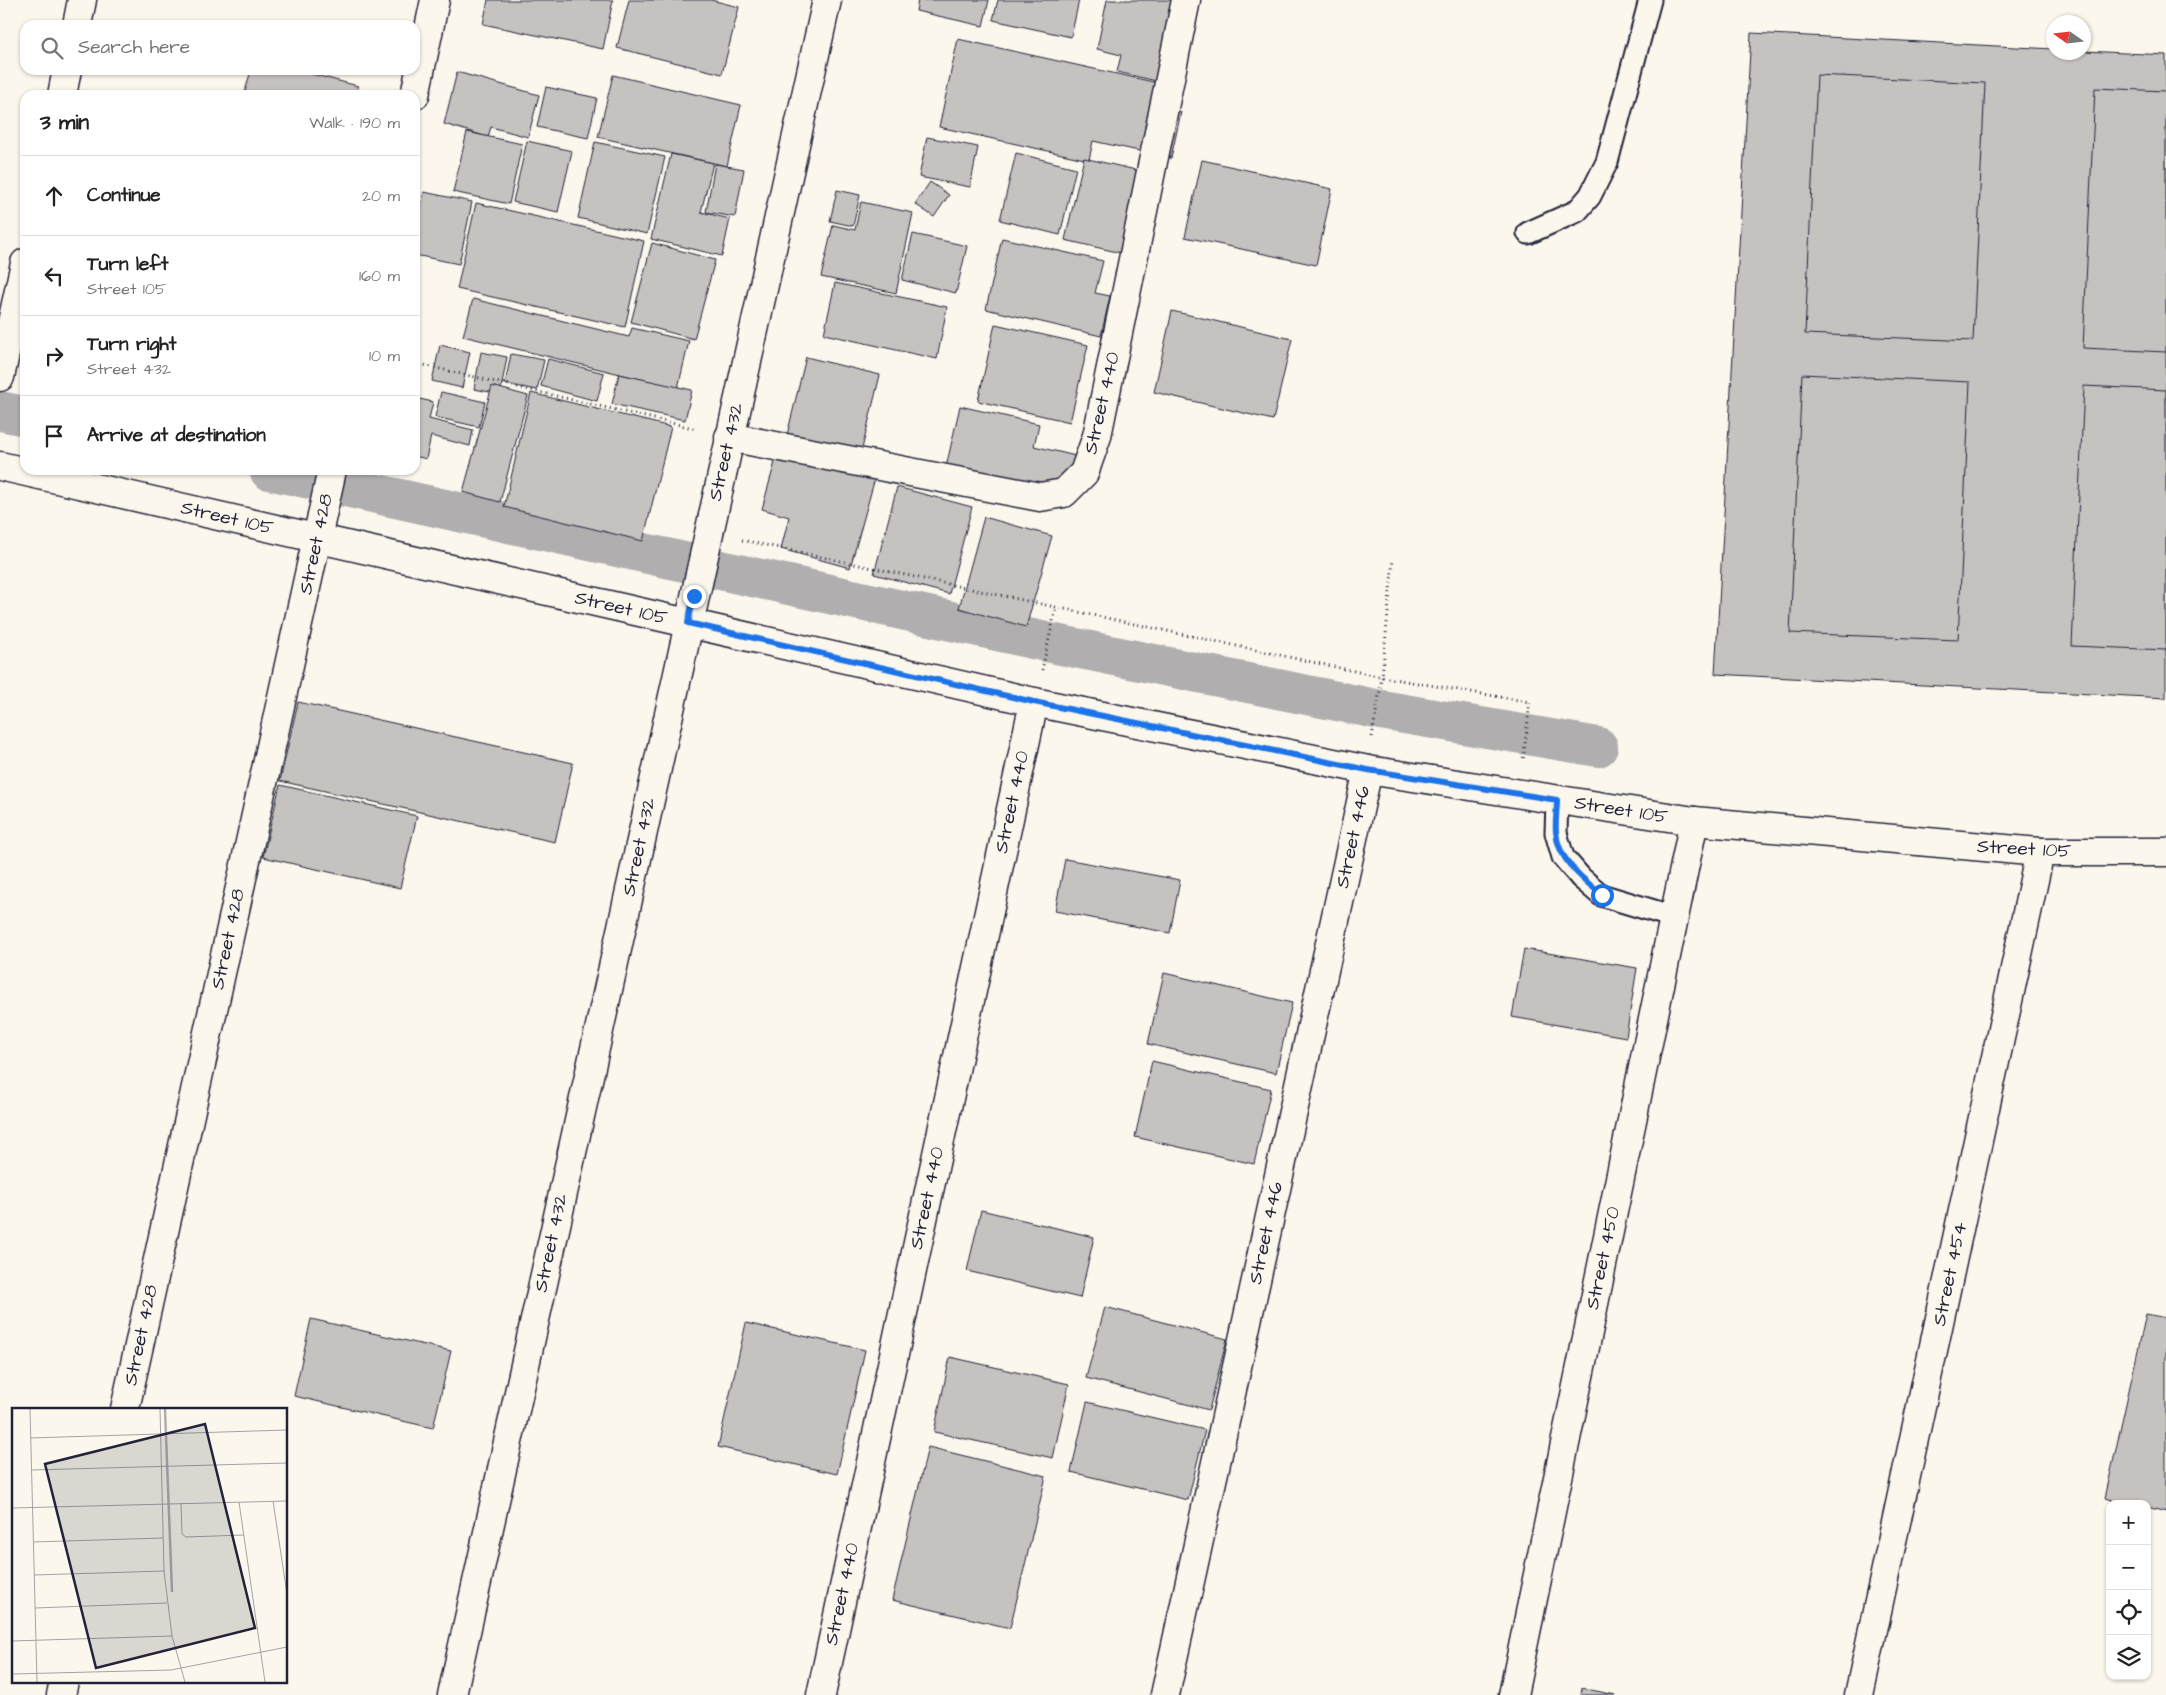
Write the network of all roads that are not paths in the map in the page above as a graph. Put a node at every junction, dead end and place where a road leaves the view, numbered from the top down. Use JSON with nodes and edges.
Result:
{"nodes":[{"id":1,"x":82,"y":0,"type":"edge"},
{"id":2,"x":435,"y":0,"type":"edge"},
{"id":3,"x":827,"y":0,"type":"edge"},
{"id":4,"x":1186,"y":0,"type":"edge"},
{"id":5,"x":1650,"y":0,"type":"edge"},
{"id":6,"x":78,"y":20,"type":"edge"},
{"id":7,"x":420,"y":71,"type":"edge"},
{"id":8,"x":66,"y":75,"type":"edge"},
{"id":9,"x":419,"y":75,"type":"edge"},
{"id":10,"x":63,"y":90,"type":"edge"},
{"id":11,"x":416,"y":90,"type":"edge"},
{"id":12,"x":1528,"y":233,"type":"dead end"},
{"id":13,"x":20,"y":286,"type":"edge"},
{"id":14,"x":0,"y":377,"type":"edge"},
{"id":15,"x":730,"y":437,"type":"junction"},
{"id":16,"x":0,"y":466,"type":"edge"},
{"id":17,"x":20,"y":471,"type":"edge"},
{"id":18,"x":40,"y":475,"type":"edge"},
{"id":19,"x":331,"y":475,"type":"edge"},
{"id":20,"x":317,"y":538,"type":"junction"},
{"id":21,"x":688,"y":623,"type":"junction"},
{"id":22,"x":1034,"y":702,"type":"junction"},
{"id":23,"x":1368,"y":770,"type":"junction"},
{"id":24,"x":1557,"y":800,"type":"junction"},
{"id":25,"x":1694,"y":821,"type":"junction"},
{"id":26,"x":2040,"y":852,"type":"junction"},
{"id":27,"x":2166,"y":852,"type":"edge"},
{"id":28,"x":1674,"y":918,"type":"junction"},
{"id":29,"x":125,"y":1408,"type":"edge"},
{"id":30,"x":64,"y":1682,"type":"edge"},
{"id":31,"x":61,"y":1695,"type":"edge"},
{"id":32,"x":452,"y":1695,"type":"edge"},
{"id":33,"x":821,"y":1695,"type":"edge"},
{"id":34,"x":1165,"y":1695,"type":"edge"},
{"id":35,"x":1513,"y":1695,"type":"edge"},
{"id":36,"x":1859,"y":1695,"type":"edge"}],
"edges":[{"from":1,"to":6,"type":"street"},
{"from":2,"to":7,"type":"street"},
{"from":3,"to":15,"type":"street","name":"Street 432"},
{"from":4,"to":15,"type":"street","name":"Street 440"},
{"from":5,"to":12,"type":"lane"},
{"from":8,"to":10,"type":"street"},
{"from":9,"to":11,"type":"street"},
{"from":13,"to":14,"type":"street"},
{"from":15,"to":21,"type":"street","name":"Street 432"},
{"from":16,"to":17,"type":"street","name":"Street 105"},
{"from":18,"to":20,"type":"street","name":"Street 105"},
{"from":19,"to":20,"type":"street","name":"Street 428"},
{"from":20,"to":21,"type":"street","name":"Street 105"},
{"from":20,"to":29,"type":"street","name":"Street 428"},
{"from":21,"to":22,"type":"street","name":"Street 105"},
{"from":21,"to":32,"type":"street","name":"Street 432"},
{"from":22,"to":23,"type":"street","name":"Street 105"},
{"from":22,"to":33,"type":"street","name":"Street 440"},
{"from":23,"to":24,"type":"street","name":"Street 105"},
{"from":23,"to":34,"type":"street","name":"Street 446"},
{"from":24,"to":25,"type":"street","name":"Street 105"},
{"from":24,"to":28,"type":"lane"},
{"from":25,"to":26,"type":"street","name":"Street 105"},
{"from":25,"to":28,"type":"street","name":"Street 450"},
{"from":26,"to":27,"type":"street","name":"Street 105"},
{"from":26,"to":36,"type":"street","name":"Street 454"},
{"from":28,"to":35,"type":"street","name":"Street 450"},
{"from":30,"to":31,"type":"street"}]}
